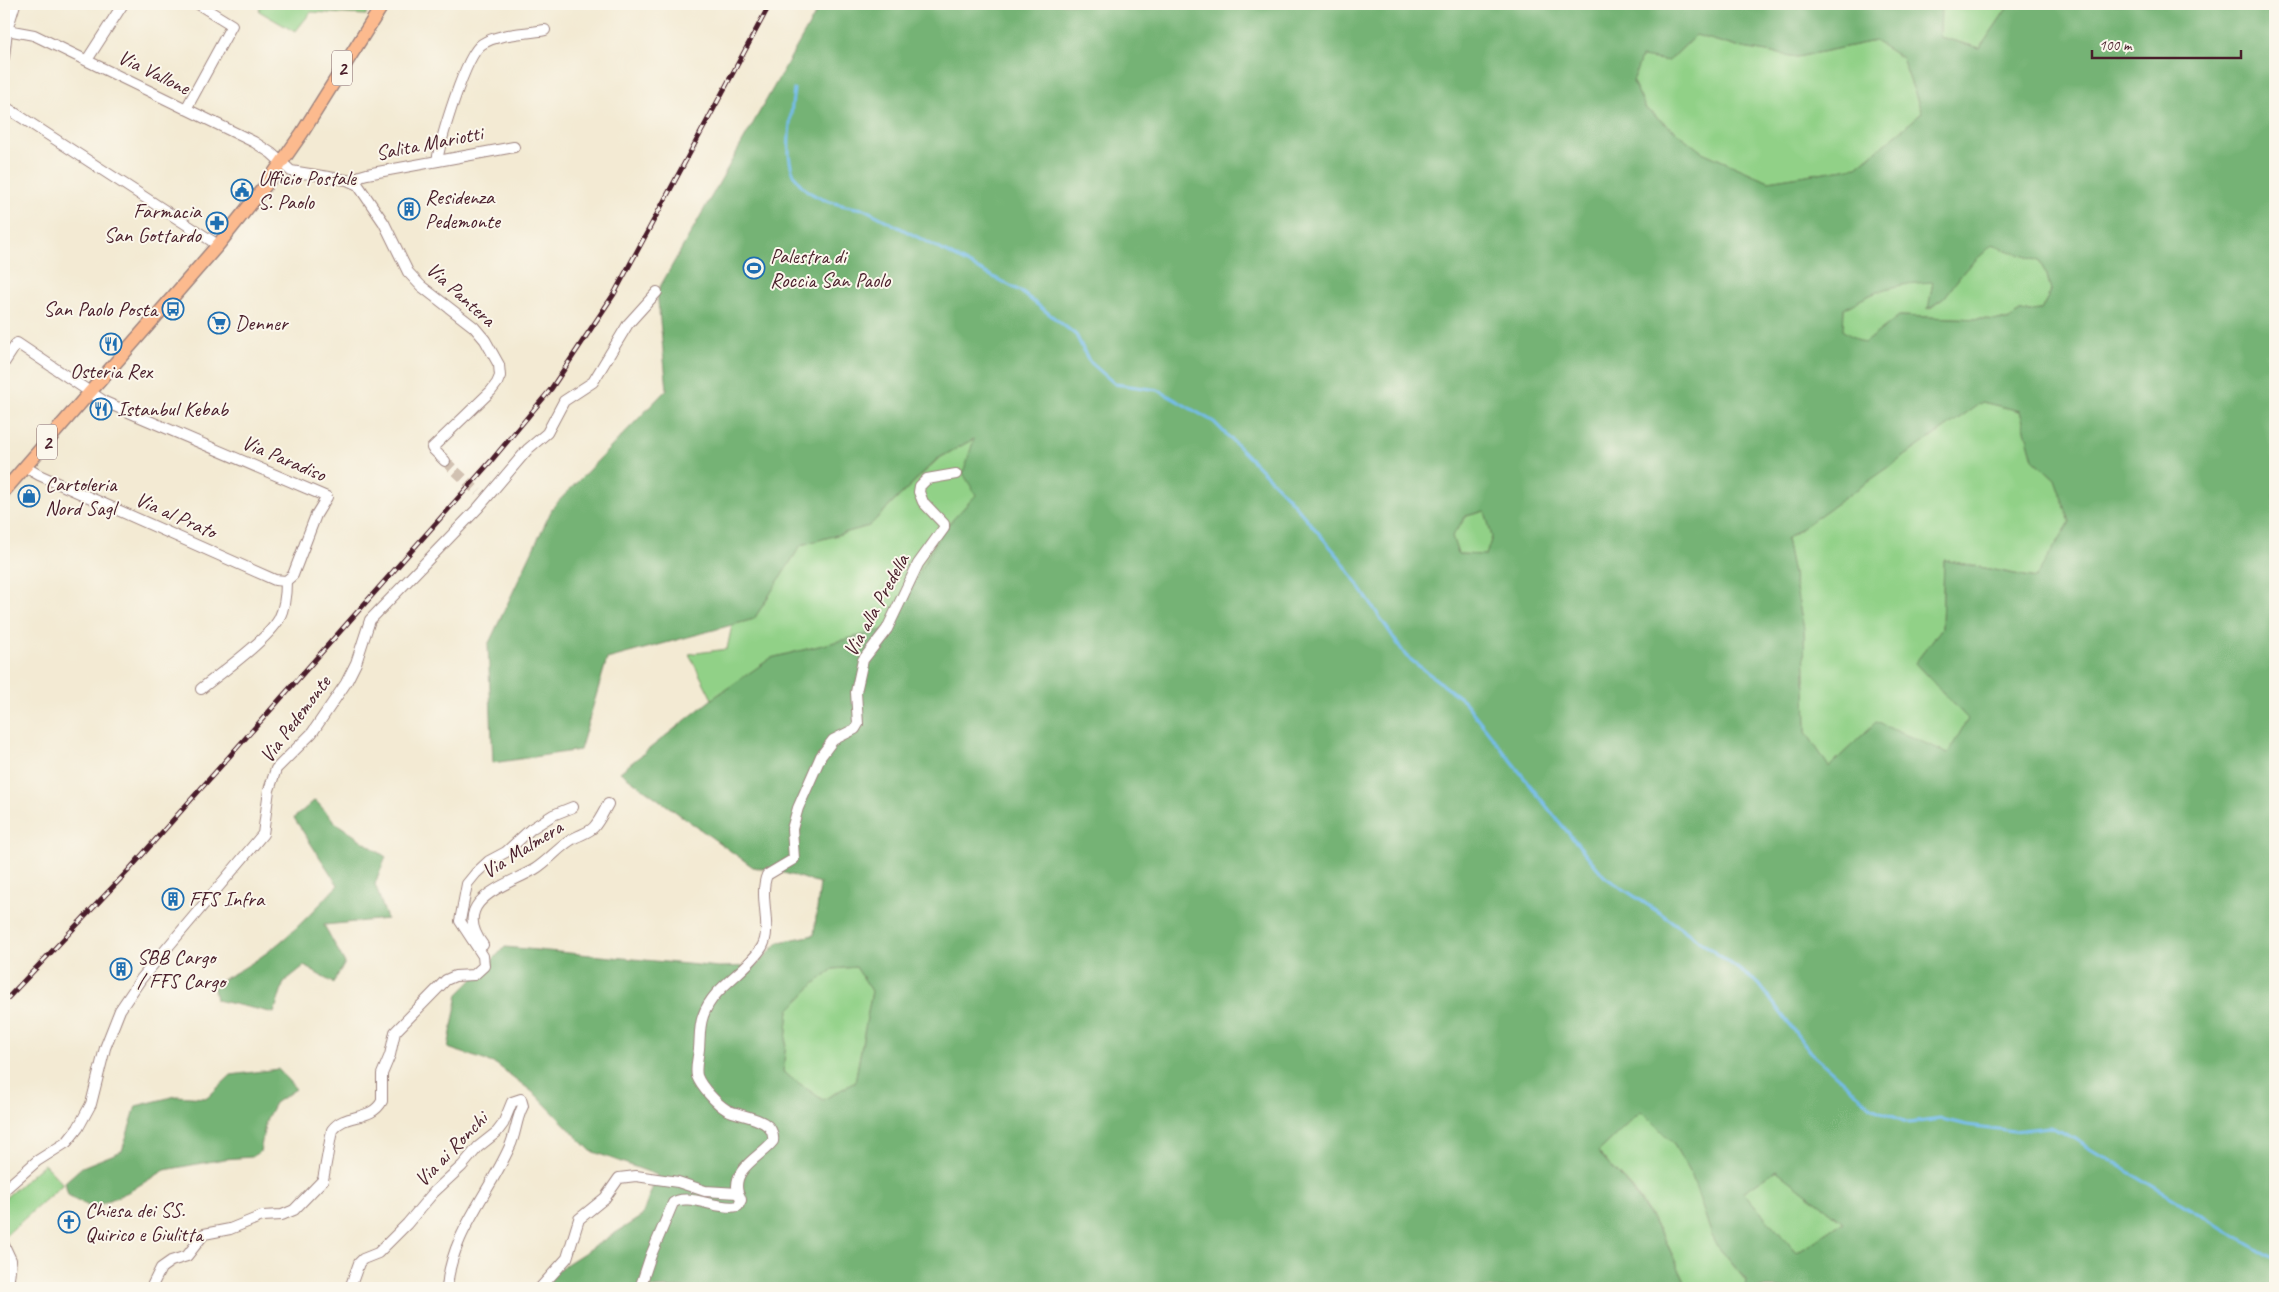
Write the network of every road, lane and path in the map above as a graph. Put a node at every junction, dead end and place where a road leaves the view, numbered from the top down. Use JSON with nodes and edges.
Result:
{"nodes":[{"id":1,"x":15,"y":4,"type":"edge"},
{"id":2,"x":123,"y":4,"type":"edge"},
{"id":3,"x":198,"y":4,"type":"edge"},
{"id":4,"x":383,"y":4,"type":"edge"},
{"id":5,"x":5,"y":29,"type":"edge"},
{"id":6,"x":545,"y":30,"type":"dead end"},
{"id":7,"x":4,"y":57,"type":"edge"},
{"id":8,"x":87,"y":60,"type":"junction"},
{"id":9,"x":4,"y":106,"type":"edge"},
{"id":10,"x":186,"y":109,"type":"junction"},
{"id":11,"x":514,"y":147,"type":"dead end"},
{"id":12,"x":437,"y":161,"type":"junction"},
{"id":13,"x":281,"y":163,"type":"junction"},
{"id":14,"x":355,"y":183,"type":"junction"},
{"id":15,"x":218,"y":245,"type":"junction"},
{"id":16,"x":658,"y":292,"type":"dead end"},
{"id":17,"x":4,"y":363,"type":"edge"},
{"id":18,"x":90,"y":392,"type":"junction"},
{"id":19,"x":444,"y":461,"type":"tunnel mouth"},
{"id":20,"x":25,"y":467,"type":"junction"},
{"id":21,"x":956,"y":474,"type":"dead end"},
{"id":22,"x":4,"y":491,"type":"edge"},
{"id":23,"x":286,"y":581,"type":"junction"},
{"id":24,"x":201,"y":689,"type":"dead end"},
{"id":25,"x":608,"y":804,"type":"dead end"},
{"id":26,"x":573,"y":807,"type":"dead end"},
{"id":27,"x":485,"y":960,"type":"junction"},
{"id":28,"x":4,"y":1190,"type":"edge"},
{"id":29,"x":738,"y":1193,"type":"junction"},
{"id":30,"x":4,"y":1245,"type":"edge"},
{"id":31,"x":8,"y":1288,"type":"edge"},
{"id":32,"x":151,"y":1288,"type":"edge"},
{"id":33,"x":350,"y":1288,"type":"edge"},
{"id":34,"x":447,"y":1288,"type":"edge"},
{"id":35,"x":540,"y":1288,"type":"edge"},
{"id":36,"x":640,"y":1288,"type":"edge"}],
"edges":[{"from":1,"to":5,"type":"street"},
{"from":2,"to":8,"type":"street"},
{"from":3,"to":10,"type":"street"},
{"from":4,"to":13,"type":"main road","number":"2"},
{"from":5,"to":7,"type":"street"},
{"from":5,"to":8,"type":"street","name":"Via Vallone"},
{"from":6,"to":12,"type":"street"},
{"from":8,"to":10,"type":"street","name":"Via Vallone"},
{"from":9,"to":15,"type":"street"},
{"from":10,"to":13,"type":"street","name":"Via Vallone"},
{"from":11,"to":12,"type":"street","name":"Salita Mariotti"},
{"from":12,"to":14,"type":"street","name":"Salita Mariotti"},
{"from":13,"to":14,"type":"street"},
{"from":13,"to":15,"type":"main road","number":"2"},
{"from":14,"to":19,"type":"street","name":"Via Pantera"},
{"from":15,"to":18,"type":"main road","number":"2"},
{"from":16,"to":28,"type":"street","name":"Via Pedemonte"},
{"from":17,"to":18,"type":"street","name":"Via Paradiso"},
{"from":18,"to":20,"type":"main road","number":"2"},
{"from":18,"to":23,"type":"street","name":"Via Paradiso"},
{"from":20,"to":22,"type":"main road","number":"2"},
{"from":20,"to":23,"type":"street","name":"Via al Prato"},
{"from":21,"to":29,"type":"street","name":"Via alla Predella"},
{"from":23,"to":24,"type":"street","name":"Via Paradiso"},
{"from":25,"to":27,"type":"street","name":"Via Malmera"},
{"from":26,"to":27,"type":"street","name":"Via Malmera"},
{"from":27,"to":32,"type":"street"},
{"from":29,"to":35,"type":"street"},
{"from":29,"to":36,"type":"street","name":"Via alla Predella"},
{"from":30,"to":31,"type":"street"},
{"from":33,"to":34,"type":"street","name":"Via ai Ronchi"}]}
